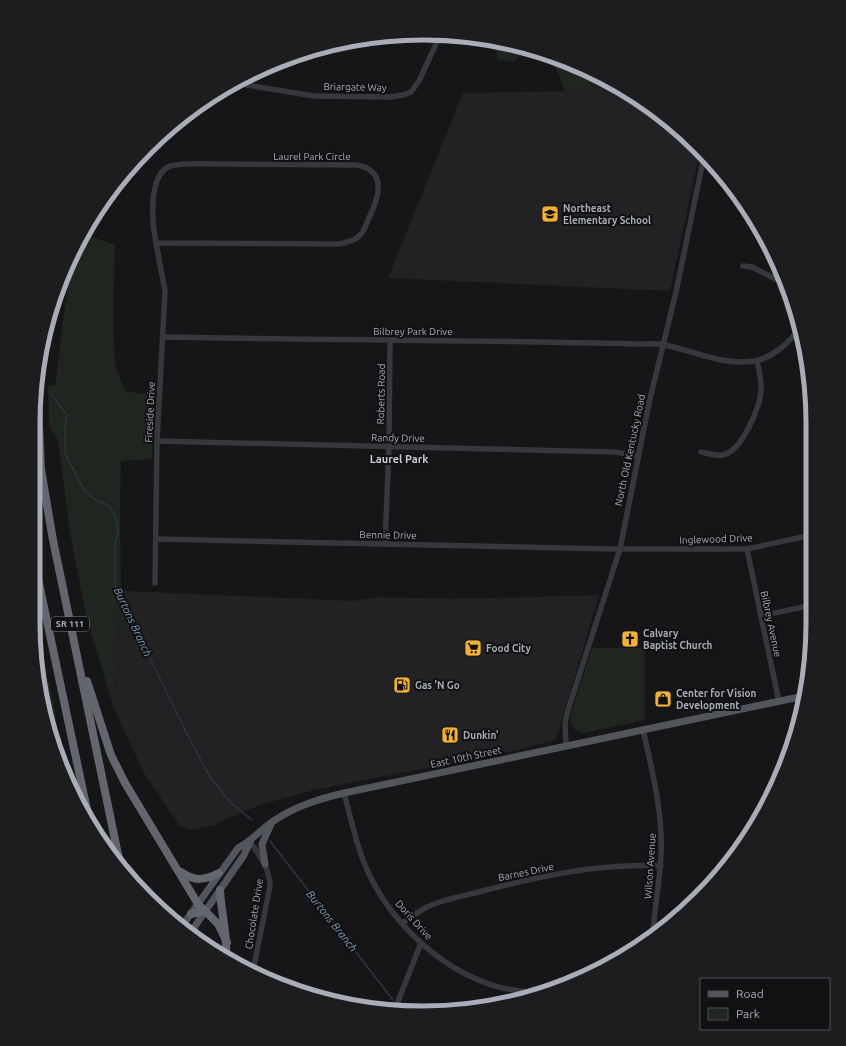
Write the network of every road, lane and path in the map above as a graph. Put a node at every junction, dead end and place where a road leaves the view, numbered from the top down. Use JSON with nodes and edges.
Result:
{"nodes":[{"id":1,"x":438,"y":41,"type":"edge"},
{"id":2,"x":244,"y":85,"type":"edge"},
{"id":3,"x":703,"y":161,"type":"edge"},
{"id":4,"x":156,"y":243,"type":"junction"},
{"id":5,"x":743,"y":266,"type":"dead end"},
{"id":6,"x":779,"y":281,"type":"edge"},
{"id":7,"x":795,"y":332,"type":"edge"},
{"id":8,"x":164,"y":337,"type":"junction"},
{"id":9,"x":390,"y":340,"type":"junction"},
{"id":10,"x":663,"y":345,"type":"junction"},
{"id":11,"x":757,"y":361,"type":"junction"},
{"id":12,"x":157,"y":441,"type":"junction"},
{"id":13,"x":40,"y":447,"type":"edge"},
{"id":14,"x":389,"y":447,"type":"junction"},
{"id":15,"x":700,"y":452,"type":"dead end"},
{"id":16,"x":638,"y":456,"type":"junction"},
{"id":17,"x":806,"y":536,"type":"edge"},
{"id":18,"x":156,"y":539,"type":"junction"},
{"id":19,"x":385,"y":544,"type":"junction"},
{"id":20,"x":620,"y":549,"type":"junction"},
{"id":21,"x":747,"y":549,"type":"junction"},
{"id":22,"x":155,"y":583,"type":"dead end"},
{"id":23,"x":40,"y":588,"type":"edge"},
{"id":24,"x":806,"y":606,"type":"edge"},
{"id":25,"x":760,"y":616,"type":"junction"},
{"id":26,"x":73,"y":638,"type":"junction"},
{"id":27,"x":799,"y":697,"type":"edge"},
{"id":28,"x":779,"y":702,"type":"junction"},
{"id":29,"x":66,"y":711,"type":"junction"},
{"id":30,"x":643,"y":729,"type":"junction"},
{"id":31,"x":566,"y":746,"type":"junction"},
{"id":32,"x":78,"y":790,"type":"edge"},
{"id":33,"x":344,"y":793,"type":"junction"},
{"id":34,"x":86,"y":805,"type":"edge"},
{"id":35,"x":275,"y":820,"type":"junction"},
{"id":36,"x":250,"y":842,"type":"junction"},
{"id":37,"x":118,"y":855,"type":"edge"},
{"id":38,"x":265,"y":864,"type":"junction"},
{"id":39,"x":661,"y":866,"type":"junction"},
{"id":40,"x":178,"y":869,"type":"junction"},
{"id":41,"x":219,"y":873,"type":"junction"},
{"id":42,"x":220,"y":890,"type":"junction"},
{"id":43,"x":198,"y":904,"type":"junction"},
{"id":44,"x":205,"y":911,"type":"junction"},
{"id":45,"x":191,"y":914,"type":"junction"},
{"id":46,"x":185,"y":923,"type":"edge"},
{"id":47,"x":402,"y":923,"type":"junction"},
{"id":48,"x":193,"y":929,"type":"edge"},
{"id":49,"x":654,"y":929,"type":"edge"},
{"id":50,"x":227,"y":942,"type":"junction"},
{"id":51,"x":420,"y":943,"type":"junction"},
{"id":52,"x":226,"y":952,"type":"edge"},
{"id":53,"x":254,"y":967,"type":"edge"},
{"id":54,"x":526,"y":992,"type":"edge"},
{"id":55,"x":397,"y":1005,"type":"edge"}],
"edges":[{"from":1,"to":2,"type":"street","name":"Briargate Way"},
{"from":3,"to":10,"type":"street","name":"North Old Kentucky Road"},
{"from":4,"to":4,"type":"street","name":"Laurel Park Circle"},
{"from":4,"to":8,"type":"street","name":"Fireside Drive"},
{"from":5,"to":6,"type":"street"},
{"from":7,"to":11,"type":"street"},
{"from":8,"to":9,"type":"street","name":"Bilbrey Park Drive"},
{"from":8,"to":12,"type":"street","name":"Fireside Drive"},
{"from":9,"to":10,"type":"street","name":"Bilbrey Park Drive"},
{"from":9,"to":14,"type":"street","name":"Roberts Road"},
{"from":10,"to":11,"type":"street","name":"Bilbrey Park Drive"},
{"from":10,"to":16,"type":"street","name":"North Old Kentucky Road"},
{"from":11,"to":15,"type":"street"},
{"from":12,"to":14,"type":"street","name":"Randy Drive"},
{"from":12,"to":18,"type":"street","name":"Fireside Drive"},
{"from":13,"to":26,"type":"highway","number":"SR 111"},
{"from":14,"to":16,"type":"street","name":"Randy Drive"},
{"from":14,"to":19,"type":"street","name":"Roberts Road"},
{"from":16,"to":20,"type":"street","name":"North Old Kentucky Road"},
{"from":17,"to":21,"type":"street","name":"Inglewood Drive"},
{"from":18,"to":19,"type":"street","name":"Bennie Drive"},
{"from":18,"to":22,"type":"street","name":"Fireside Drive"},
{"from":19,"to":20,"type":"street","name":"Bennie Drive"},
{"from":20,"to":21,"type":"street","name":"Inglewood Drive"},
{"from":20,"to":31,"type":"street","name":"North Old Kentucky Road"},
{"from":21,"to":25,"type":"street","name":"Bilbrey Avenue"},
{"from":23,"to":29,"type":"highway","number":"SR 111"},
{"from":24,"to":25,"type":"street"},
{"from":25,"to":28,"type":"street","name":"Bilbrey Avenue"},
{"from":26,"to":37,"type":"highway","number":"SR 111"},
{"from":26,"to":40,"type":"highway"},
{"from":27,"to":28,"type":"main road","name":"East 10th Street"},
{"from":28,"to":30,"type":"main road","name":"East 10th Street"},
{"from":29,"to":32,"type":"highway"},
{"from":29,"to":34,"type":"highway","number":"SR 111"},
{"from":30,"to":31,"type":"main road","name":"East 10th Street"},
{"from":30,"to":39,"type":"street","name":"Wilson Avenue"},
{"from":31,"to":33,"type":"main road","name":"East 10th Street"},
{"from":33,"to":35,"type":"main road","name":"East 10th Street"},
{"from":33,"to":47,"type":"street","name":"Doris Drive"},
{"from":35,"to":36,"type":"main road","name":"East 10th Street"},
{"from":35,"to":38,"type":"main road"},
{"from":36,"to":38,"type":"street","name":"Chocolate Drive"},
{"from":36,"to":41,"type":"main road","name":"East 10th Street"},
{"from":36,"to":42,"type":"main road"},
{"from":38,"to":53,"type":"street","name":"Chocolate Drive"},
{"from":39,"to":47,"type":"street","name":"Barnes Drive"},
{"from":39,"to":49,"type":"street","name":"Wilson Avenue"},
{"from":40,"to":41,"type":"highway"},
{"from":40,"to":43,"type":"highway"},
{"from":41,"to":43,"type":"main road","name":"East 10th Street"},
{"from":42,"to":44,"type":"main road"},
{"from":42,"to":50,"type":"highway"},
{"from":43,"to":44,"type":"highway"},
{"from":43,"to":45,"type":"main road","name":"East 10th Street"},
{"from":44,"to":45,"type":"highway"},
{"from":44,"to":48,"type":"main road"},
{"from":44,"to":50,"type":"highway"},
{"from":45,"to":46,"type":"main road","name":"East 10th Street"},
{"from":47,"to":51,"type":"street","name":"Doris Drive"},
{"from":50,"to":52,"type":"highway"},
{"from":51,"to":54,"type":"street","name":"Doris Drive"},
{"from":51,"to":55,"type":"street"}]}
